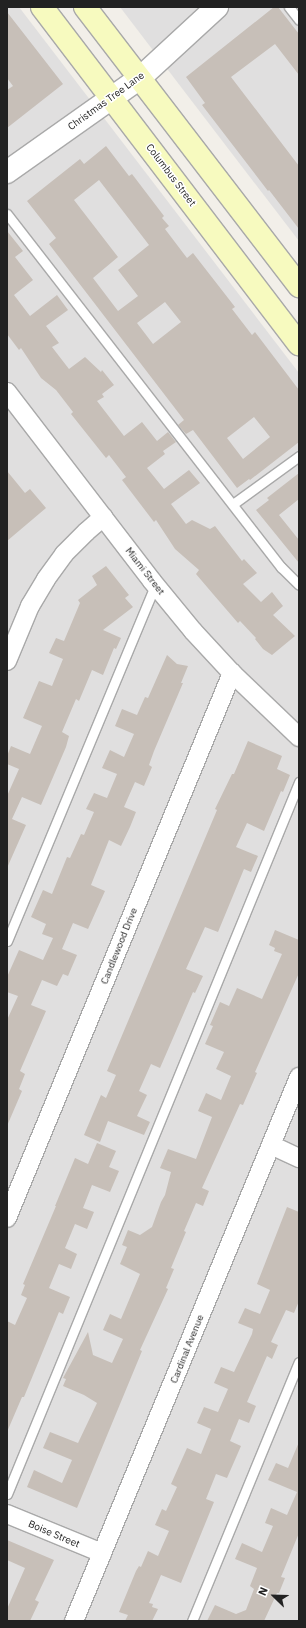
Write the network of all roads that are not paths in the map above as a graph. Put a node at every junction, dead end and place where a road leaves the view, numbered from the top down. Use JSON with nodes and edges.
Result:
{"nodes":[{"id":1,"x":42,"y":7,"type":"edge"},
{"id":2,"x":85,"y":7,"type":"edge"},
{"id":3,"x":217,"y":7,"type":"edge"},
{"id":4,"x":288,"y":7,"type":"edge"},
{"id":5,"x":299,"y":20,"type":"edge"},
{"id":6,"x":140,"y":78,"type":"junction"},
{"id":7,"x":112,"y":98,"type":"junction"},
{"id":8,"x":7,"y":172,"type":"edge"},
{"id":9,"x":7,"y":214,"type":"edge"},
{"id":10,"x":299,"y":286,"type":"edge"},
{"id":11,"x":299,"y":344,"type":"edge"},
{"id":12,"x":7,"y":392,"type":"edge"},
{"id":13,"x":299,"y":456,"type":"edge"},
{"id":14,"x":233,"y":504,"type":"junction"},
{"id":15,"x":103,"y":517,"type":"junction"},
{"id":16,"x":155,"y":585,"type":"junction"},
{"id":17,"x":299,"y":585,"type":"edge"},
{"id":18,"x":7,"y":661,"type":"edge"},
{"id":19,"x":232,"y":673,"type":"junction"},
{"id":20,"x":299,"y":737,"type":"edge"},
{"id":21,"x":299,"y":782,"type":"edge"},
{"id":22,"x":7,"y":941,"type":"edge"},
{"id":23,"x":299,"y":1077,"type":"edge"},
{"id":24,"x":271,"y":1145,"type":"junction"},
{"id":25,"x":299,"y":1158,"type":"edge"},
{"id":26,"x":7,"y":1218,"type":"edge"},
{"id":27,"x":299,"y":1362,"type":"edge"},
{"id":28,"x":7,"y":1494,"type":"edge"},
{"id":29,"x":7,"y":1514,"type":"edge"},
{"id":30,"x":102,"y":1553,"type":"junction"},
{"id":31,"x":74,"y":1621,"type":"edge"},
{"id":32,"x":192,"y":1621,"type":"edge"}],
"edges":[{"from":1,"to":7,"type":"main road","name":"Columbus Street"},
{"from":2,"to":6,"type":"main road"},
{"from":3,"to":6,"type":"street","name":"Christmas Tree Lane"},
{"from":4,"to":5,"type":"lane"},
{"from":6,"to":7,"type":"street","name":"Christmas Tree Lane"},
{"from":6,"to":10,"type":"main road"},
{"from":7,"to":8,"type":"street","name":"Christmas Tree Lane"},
{"from":7,"to":11,"type":"main road","name":"Columbus Street"},
{"from":9,"to":14,"type":"lane"},
{"from":12,"to":15,"type":"street","name":"Miami Street"},
{"from":13,"to":14,"type":"lane"},
{"from":14,"to":17,"type":"lane"},
{"from":15,"to":16,"type":"street","name":"Miami Street"},
{"from":15,"to":18,"type":"street"},
{"from":16,"to":19,"type":"street","name":"Miami Street"},
{"from":16,"to":22,"type":"lane"},
{"from":19,"to":20,"type":"street","name":"Miami Street"},
{"from":19,"to":26,"type":"street","name":"Candlewood Drive"},
{"from":21,"to":28,"type":"lane"},
{"from":23,"to":24,"type":"street","name":"Cardinal Avenue"},
{"from":24,"to":25,"type":"street"},
{"from":24,"to":30,"type":"street","name":"Cardinal Avenue"},
{"from":27,"to":32,"type":"lane"},
{"from":29,"to":30,"type":"street","name":"Boise Street"},
{"from":30,"to":31,"type":"street","name":"Cardinal Avenue"}]}
